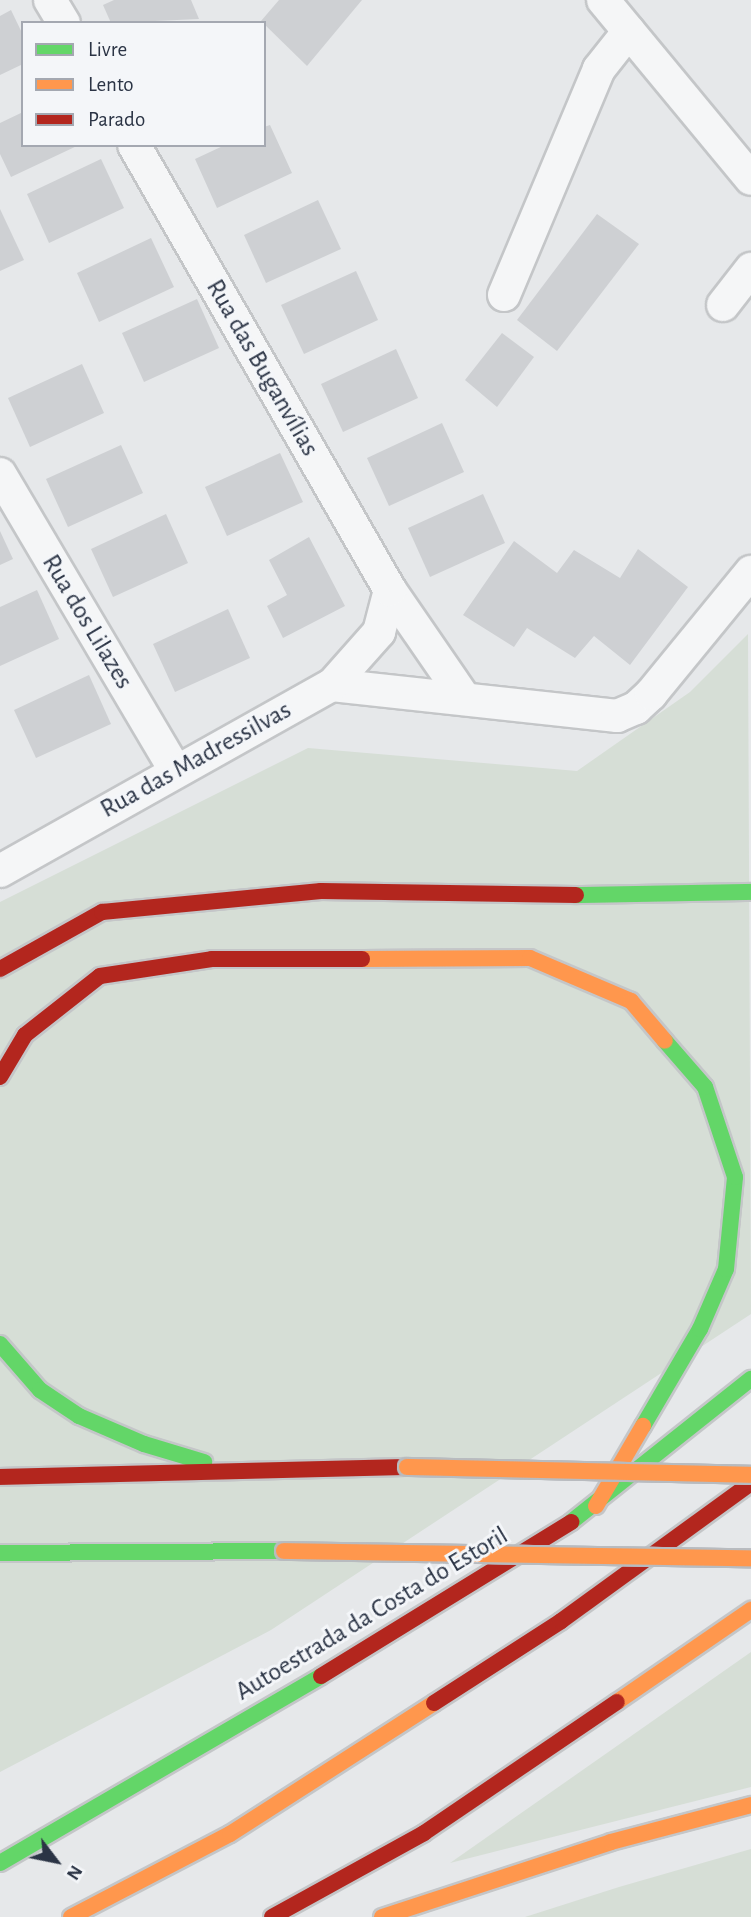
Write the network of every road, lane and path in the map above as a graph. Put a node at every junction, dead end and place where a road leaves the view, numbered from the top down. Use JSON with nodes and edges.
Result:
{"nodes":[{"id":1,"x":50,"y":0,"type":"edge"},
{"id":2,"x":603,"y":0,"type":"edge"},
{"id":3,"x":63,"y":21,"type":"edge"},
{"id":4,"x":629,"y":31,"type":"junction"},
{"id":5,"x":135,"y":147,"type":"edge"},
{"id":6,"x":751,"y":179,"type":"edge"},
{"id":7,"x":751,"y":269,"type":"edge"},
{"id":8,"x":504,"y":295,"type":"dead end"},
{"id":9,"x":723,"y":306,"type":"dead end"},
{"id":10,"x":0,"y":474,"type":"edge"},
{"id":11,"x":747,"y":585,"type":"edge"},
{"id":12,"x":390,"y":590,"type":"junction"},
{"id":13,"x":332,"y":685,"type":"junction"},
{"id":14,"x":466,"y":699,"type":"junction"},
{"id":15,"x":175,"y":770,"type":"junction"},
{"id":16,"x":0,"y":871,"type":"edge"},
{"id":17,"x":751,"y":892,"type":"edge"},
{"id":18,"x":0,"y":969,"type":"edge"},
{"id":19,"x":0,"y":1077,"type":"edge"},
{"id":20,"x":0,"y":1344,"type":"edge"},
{"id":21,"x":751,"y":1379,"type":"edge"},
{"id":22,"x":239,"y":1473,"type":"junction"},
{"id":23,"x":751,"y":1475,"type":"edge"},
{"id":24,"x":0,"y":1477,"type":"edge"},
{"id":25,"x":751,"y":1482,"type":"edge"},
{"id":26,"x":596,"y":1506,"type":"junction"},
{"id":27,"x":0,"y":1553,"type":"edge"},
{"id":28,"x":751,"y":1558,"type":"edge"},
{"id":29,"x":751,"y":1610,"type":"edge"},
{"id":30,"x":751,"y":1805,"type":"edge"},
{"id":31,"x":0,"y":1863,"type":"edge"},
{"id":32,"x":71,"y":1917,"type":"edge"},
{"id":33,"x":272,"y":1917,"type":"edge"},
{"id":34,"x":382,"y":1917,"type":"edge"}],
"edges":[{"from":1,"to":3,"type":"street"},
{"from":2,"to":4,"type":"street"},
{"from":4,"to":6,"type":"street"},
{"from":4,"to":8,"type":"street"},
{"from":5,"to":12,"type":"street","name":"Rua das Buganvílias"},
{"from":7,"to":9,"type":"street"},
{"from":10,"to":15,"type":"street","name":"Rua dos Lilazes"},
{"from":11,"to":14,"type":"street"},
{"from":12,"to":13,"type":"street","name":"Rua das Madressilvas"},
{"from":12,"to":14,"type":"street","name":"Rua das Buganvílias"},
{"from":13,"to":14,"type":"street"},
{"from":13,"to":15,"type":"street","name":"Rua das Madressilvas"},
{"from":15,"to":16,"type":"street","name":"Rua das Madressilvas"},
{"from":17,"to":18,"type":"highway"},
{"from":19,"to":26,"type":"highway"},
{"from":20,"to":22,"type":"highway"},
{"from":21,"to":26,"type":"highway","name":"Autoestrada da Costa do Estoril"},
{"from":22,"to":23,"type":"highway","bridge":true},
{"from":22,"to":24,"type":"highway"},
{"from":25,"to":32,"type":"highway"},
{"from":26,"to":31,"type":"highway","name":"Autoestrada da Costa do Estoril"},
{"from":27,"to":28,"type":"highway","bridge":true},
{"from":29,"to":33,"type":"highway"},
{"from":30,"to":34,"type":"highway"}]}
